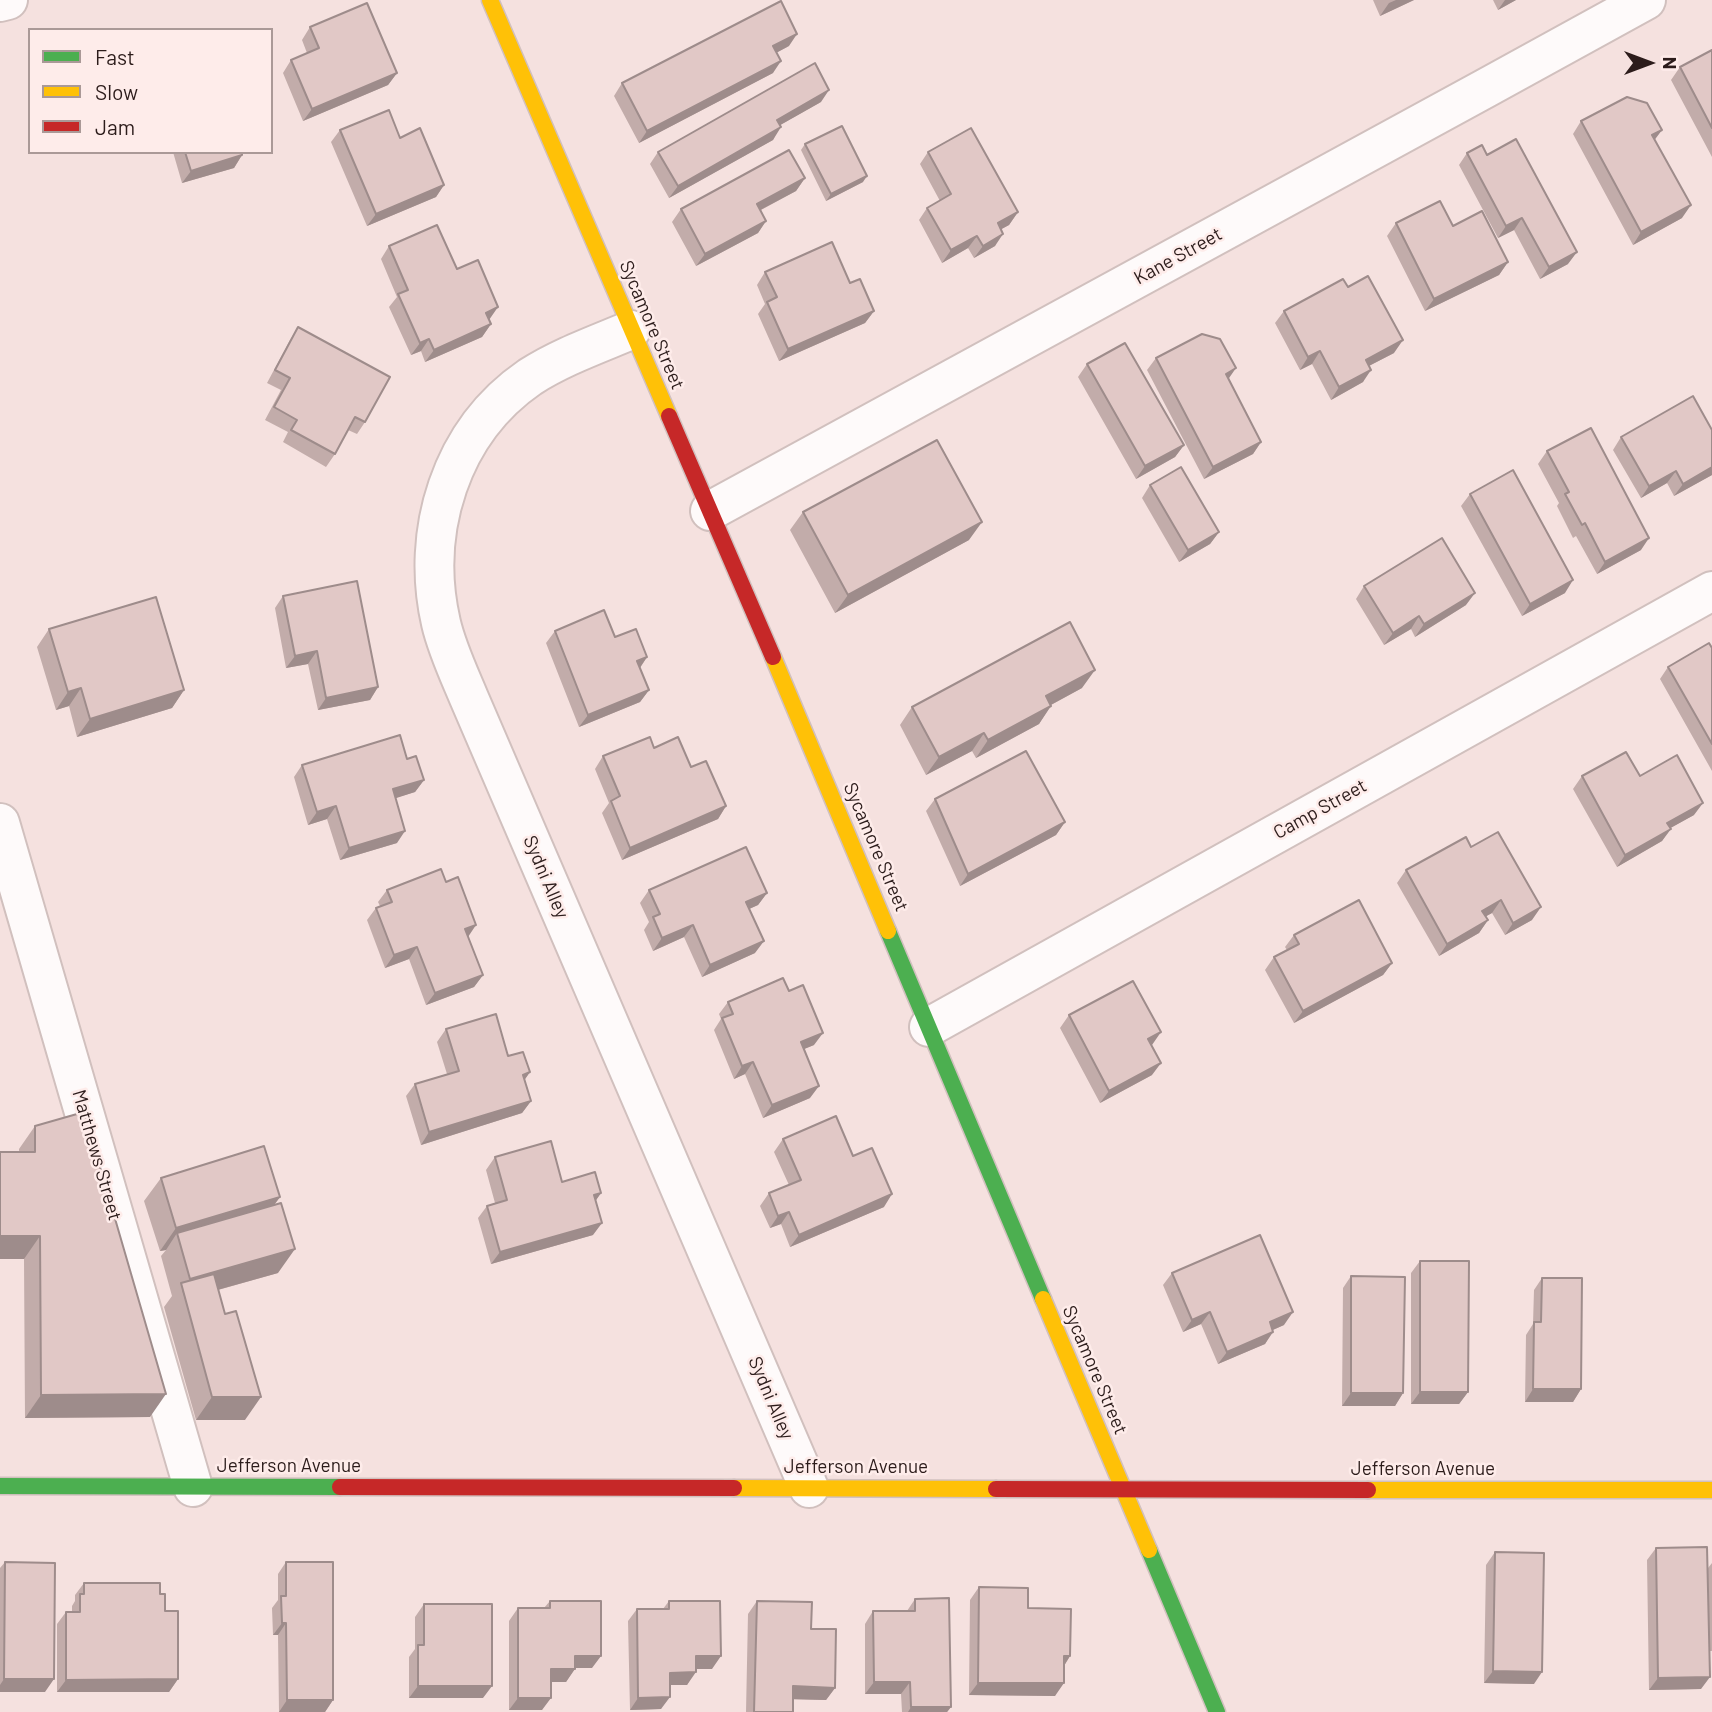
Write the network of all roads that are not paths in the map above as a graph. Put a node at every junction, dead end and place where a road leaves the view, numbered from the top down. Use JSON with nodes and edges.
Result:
{"nodes":[{"id":1,"x":8,"y":0,"type":"edge"},
{"id":2,"x":490,"y":0,"type":"edge"},
{"id":3,"x":1646,"y":0,"type":"edge"},
{"id":4,"x":0,"y":2,"type":"edge"},
{"id":5,"x":631,"y":330,"type":"junction"},
{"id":6,"x":710,"y":511,"type":"junction"},
{"id":7,"x":1712,"y":591,"type":"edge"},
{"id":8,"x":0,"y":823,"type":"edge"},
{"id":9,"x":929,"y":1027,"type":"junction"},
{"id":10,"x":0,"y":1486,"type":"edge"},
{"id":11,"x":193,"y":1487,"type":"junction"},
{"id":12,"x":809,"y":1488,"type":"junction"},
{"id":13,"x":1122,"y":1489,"type":"junction"},
{"id":14,"x":1712,"y":1490,"type":"edge"},
{"id":15,"x":1217,"y":1712,"type":"edge"}],
"edges":[{"from":1,"to":4,"type":"street"},
{"from":2,"to":5,"type":"street","name":"Sycamore Street"},
{"from":3,"to":6,"type":"street","name":"Kane Street"},
{"from":5,"to":6,"type":"street","name":"Sycamore Street"},
{"from":5,"to":12,"type":"street","name":"Sydni Alley"},
{"from":6,"to":9,"type":"street","name":"Sycamore Street"},
{"from":7,"to":9,"type":"street","name":"Camp Street"},
{"from":8,"to":11,"type":"street","name":"Matthews Street"},
{"from":9,"to":13,"type":"street","name":"Sycamore Street"},
{"from":10,"to":11,"type":"street","name":"Jefferson Avenue"},
{"from":11,"to":12,"type":"street","name":"Jefferson Avenue"},
{"from":12,"to":13,"type":"street","name":"Jefferson Avenue"},
{"from":13,"to":14,"type":"street","name":"Jefferson Avenue"},
{"from":13,"to":15,"type":"street","name":"Sycamore Street"}]}
